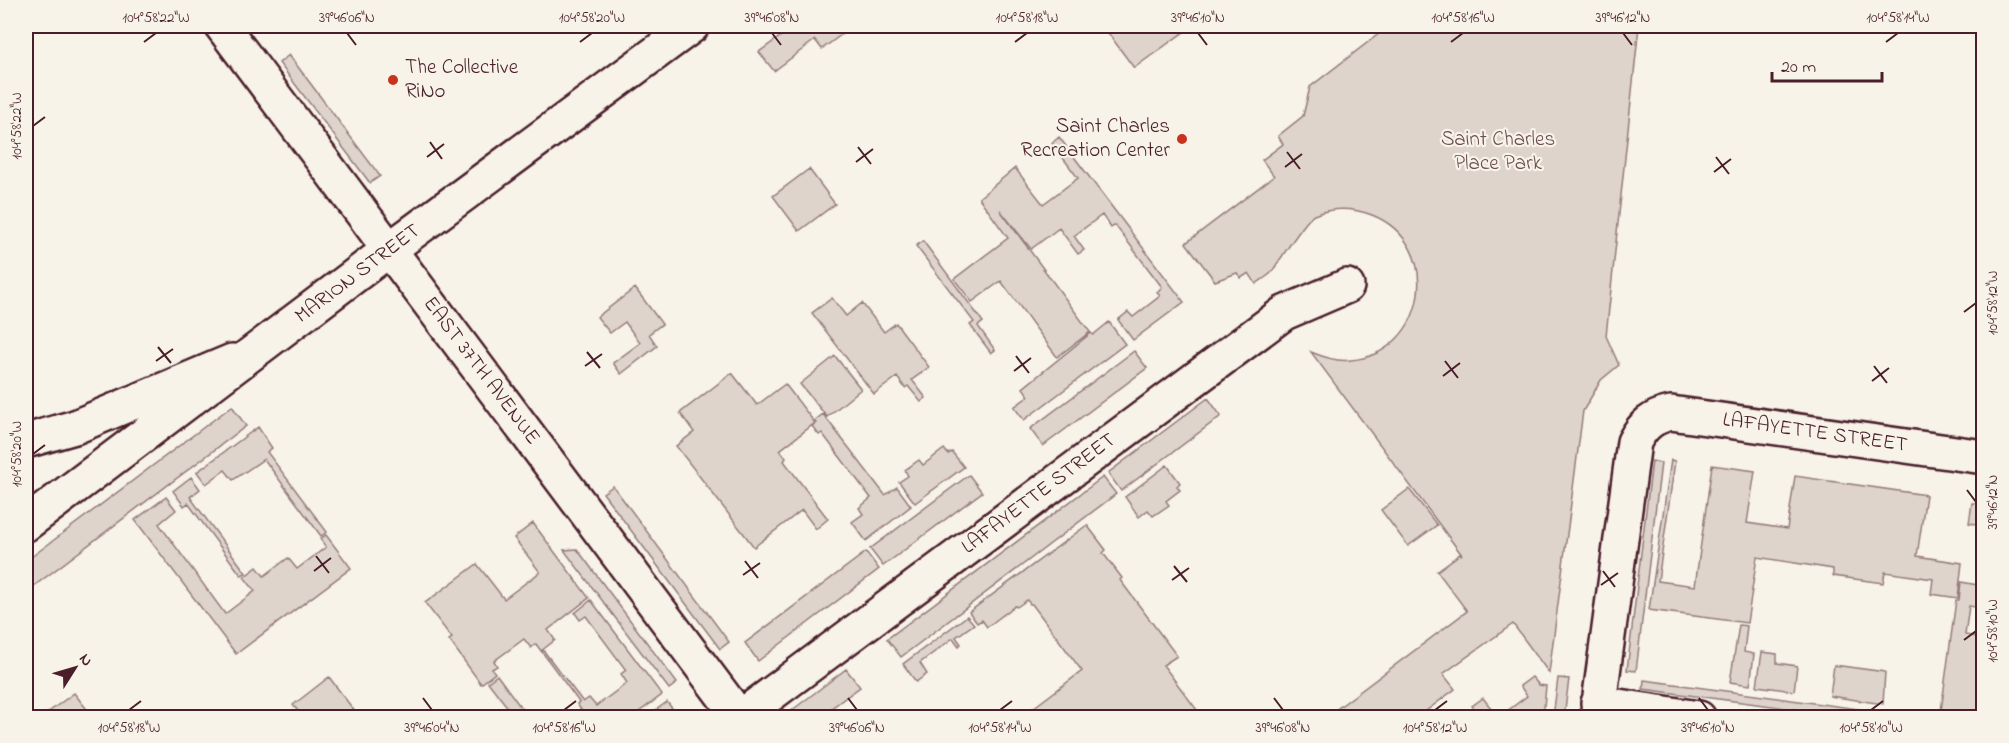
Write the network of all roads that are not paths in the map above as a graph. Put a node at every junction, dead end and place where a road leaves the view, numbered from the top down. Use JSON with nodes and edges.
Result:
{"nodes":[{"id":1,"x":222,"y":26,"type":"edge"},
{"id":2,"x":692,"y":26,"type":"edge"},
{"id":3,"x":390,"y":249,"type":"junction"},
{"id":4,"x":1347,"y":286,"type":"dead end"},
{"id":5,"x":256,"y":351,"type":"junction"},
{"id":6,"x":26,"y":441,"type":"edge"},
{"id":7,"x":1983,"y":457,"type":"edge"},
{"id":8,"x":26,"y":524,"type":"edge"},
{"id":9,"x":1598,"y":710,"type":"edge"},
{"id":10,"x":739,"y":717,"type":"edge"},
{"id":11,"x":1699,"y":717,"type":"edge"}],
"edges":[{"from":1,"to":3,"type":"street","name":"EAST 37TH AVENUE"},
{"from":2,"to":3,"type":"street","name":"MARION STREET"},
{"from":3,"to":5,"type":"street","name":"MARION STREET"},
{"from":3,"to":10,"type":"street","name":"EAST 37TH AVENUE"},
{"from":4,"to":10,"type":"street","name":"LAFAYETTE STREET"},
{"from":5,"to":6,"type":"street"},
{"from":5,"to":8,"type":"street","name":"MARION STREET"},
{"from":7,"to":9,"type":"street","name":"LAFAYETTE STREET"},
{"from":9,"to":11,"type":"street"}]}
